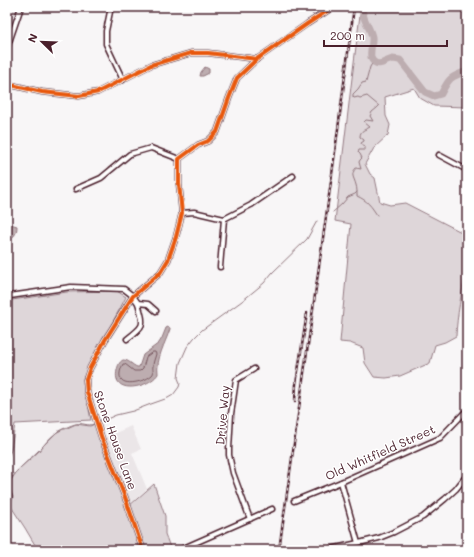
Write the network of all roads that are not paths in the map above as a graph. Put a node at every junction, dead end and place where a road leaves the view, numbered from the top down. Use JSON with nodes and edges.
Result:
{"nodes":[{"id":1,"x":21,"y":7,"type":"edge"},
{"id":2,"x":112,"y":7,"type":"edge"},
{"id":3,"x":336,"y":7,"type":"edge"},
{"id":4,"x":7,"y":48,"type":"edge"},
{"id":5,"x":257,"y":59,"type":"junction"},
{"id":6,"x":123,"y":80,"type":"junction"},
{"id":7,"x":7,"y":84,"type":"edge"},
{"id":8,"x":439,"y":155,"type":"dead end"},
{"id":9,"x":179,"y":159,"type":"junction"},
{"id":10,"x":467,"y":170,"type":"edge"},
{"id":11,"x":293,"y":176,"type":"dead end"},
{"id":12,"x":76,"y":189,"type":"dead end"},
{"id":13,"x":182,"y":213,"type":"junction"},
{"id":14,"x":224,"y":219,"type":"junction"},
{"id":15,"x":220,"y":267,"type":"dead end"},
{"id":16,"x":7,"y":296,"type":"edge"},
{"id":17,"x":132,"y":296,"type":"junction"},
{"id":18,"x":138,"y":303,"type":"junction"},
{"id":19,"x":156,"y":311,"type":"dead end"},
{"id":20,"x":127,"y":339,"type":"dead end"},
{"id":21,"x":254,"y":368,"type":"dead end"},
{"id":22,"x":467,"y":410,"type":"edge"},
{"id":23,"x":467,"y":475,"type":"edge"},
{"id":24,"x":341,"y":482,"type":"junction"},
{"id":25,"x":294,"y":501,"type":"dead end"},
{"id":26,"x":272,"y":509,"type":"dead end"},
{"id":27,"x":250,"y":519,"type":"junction"},
{"id":28,"x":358,"y":543,"type":"junction"},
{"id":29,"x":143,"y":550,"type":"edge"},
{"id":30,"x":179,"y":550,"type":"edge"},
{"id":31,"x":326,"y":550,"type":"edge"}],
"edges":[{"from":1,"to":4,"type":"street"},
{"from":2,"to":6,"type":"street"},
{"from":3,"to":5,"type":"street"},
{"from":5,"to":6,"type":"street"},
{"from":5,"to":9,"type":"street"},
{"from":6,"to":7,"type":"street"},
{"from":8,"to":10,"type":"street"},
{"from":9,"to":12,"type":"street"},
{"from":9,"to":13,"type":"street","name":"Stone House Lane"},
{"from":11,"to":14,"type":"street"},
{"from":13,"to":14,"type":"street"},
{"from":13,"to":17,"type":"street","name":"Stone House Lane"},
{"from":14,"to":15,"type":"street"},
{"from":16,"to":17,"type":"street"},
{"from":17,"to":18,"type":"street"},
{"from":17,"to":29,"type":"street","name":"Stone House Lane"},
{"from":18,"to":19,"type":"street"},
{"from":18,"to":20,"type":"street"},
{"from":21,"to":27,"type":"street","name":"Drive Way"},
{"from":22,"to":24,"type":"street","name":"Old Whitfield Street"},
{"from":23,"to":28,"type":"street"},
{"from":24,"to":25,"type":"street","name":"Old Whitfield Street"},
{"from":24,"to":28,"type":"street"},
{"from":26,"to":27,"type":"street"},
{"from":27,"to":30,"type":"street"},
{"from":28,"to":31,"type":"street"}]}
